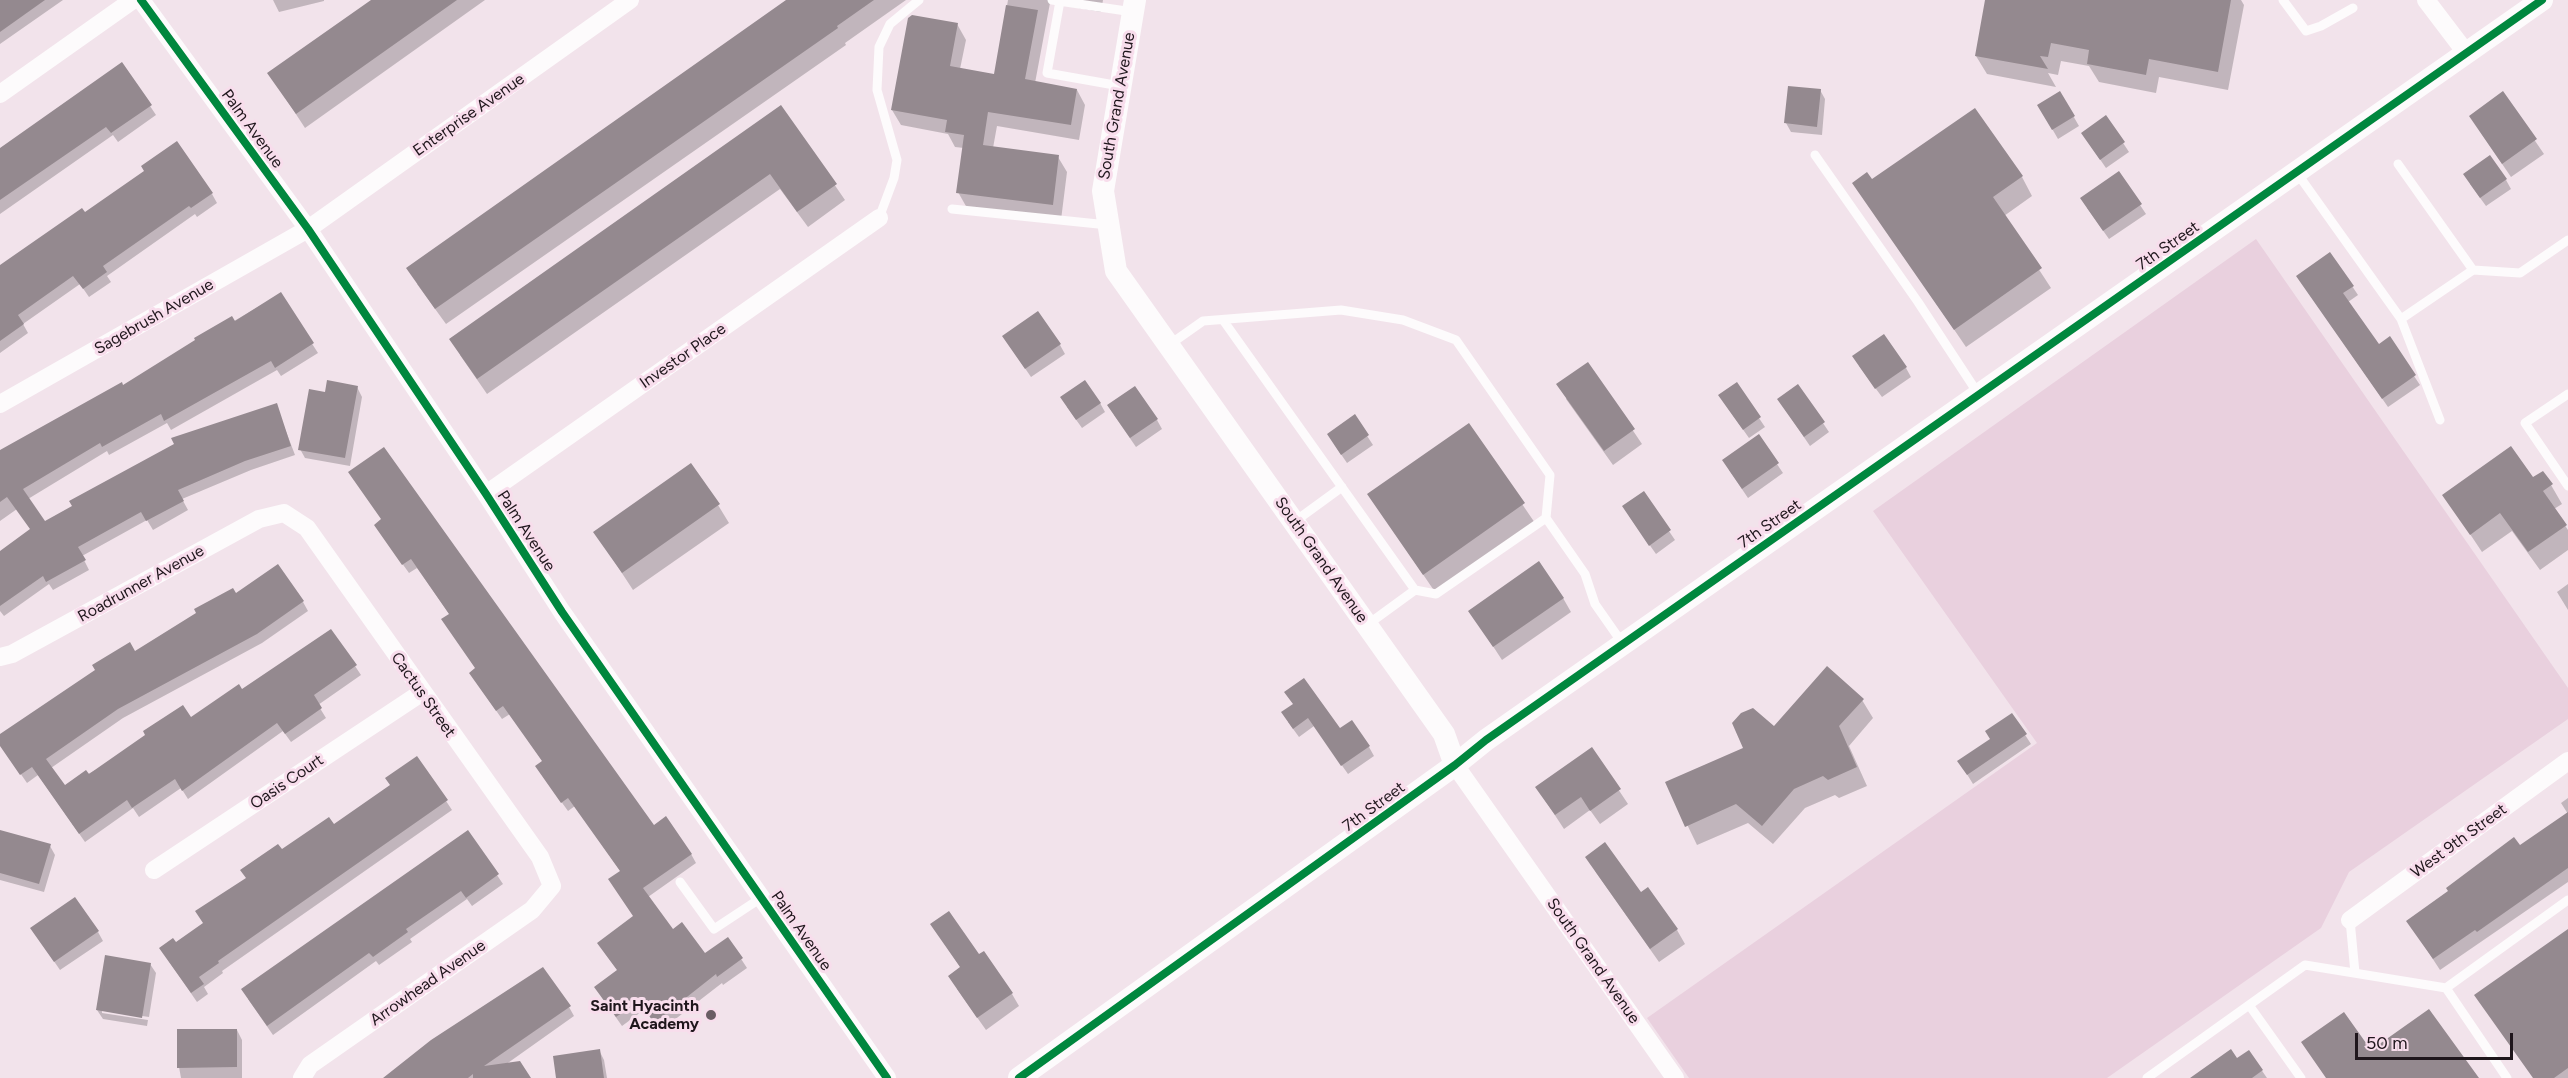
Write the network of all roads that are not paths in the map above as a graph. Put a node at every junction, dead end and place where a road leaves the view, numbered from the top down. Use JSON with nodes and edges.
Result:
{"nodes":[{"id":1,"x":133,"y":0,"type":"edge"},
{"id":2,"x":141,"y":0,"type":"edge"},
{"id":3,"x":630,"y":0,"type":"edge"},
{"id":4,"x":919,"y":0,"type":"edge"},
{"id":5,"x":2283,"y":0,"type":"edge"},
{"id":6,"x":2426,"y":0,"type":"edge"},
{"id":7,"x":2542,"y":0,"type":"edge"},
{"id":8,"x":1056,"y":1,"type":"edge"},
{"id":9,"x":1134,"y":6,"type":"edge"},
{"id":10,"x":2353,"y":8,"type":"dead end"},
{"id":11,"x":2467,"y":54,"type":"junction"},
{"id":12,"x":1120,"y":86,"type":"junction"},
{"id":13,"x":0,"y":94,"type":"edge"},
{"id":14,"x":1815,"y":155,"type":"dead end"},
{"id":15,"x":2398,"y":164,"type":"dead end"},
{"id":16,"x":2296,"y":173,"type":"junction"},
{"id":17,"x":952,"y":209,"type":"dead end"},
{"id":18,"x":879,"y":218,"type":"joint"},
{"id":19,"x":1108,"y":225,"type":"junction"},
{"id":20,"x":308,"y":229,"type":"junction"},
{"id":21,"x":2568,"y":240,"type":"edge"},
{"id":22,"x":2472,"y":270,"type":"junction"},
{"id":23,"x":2401,"y":319,"type":"junction"},
{"id":24,"x":1223,"y":320,"type":"junction"},
{"id":25,"x":1169,"y":345,"type":"junction"},
{"id":26,"x":2568,"y":394,"type":"edge"},
{"id":27,"x":1979,"y":395,"type":"junction"},
{"id":28,"x":0,"y":404,"type":"edge"},
{"id":29,"x":2440,"y":420,"type":"dead end"},
{"id":30,"x":2568,"y":486,"type":"edge"},
{"id":31,"x":1342,"y":487,"type":"junction"},
{"id":32,"x":486,"y":494,"type":"junction"},
{"id":33,"x":284,"y":513,"type":"joint"},
{"id":34,"x":1546,"y":518,"type":"junction"},
{"id":35,"x":1294,"y":522,"type":"junction"},
{"id":36,"x":1415,"y":590,"type":"junction"},
{"id":37,"x":1367,"y":625,"type":"junction"},
{"id":38,"x":1623,"y":644,"type":"junction"},
{"id":39,"x":0,"y":657,"type":"edge"},
{"id":40,"x":421,"y":693,"type":"junction"},
{"id":41,"x":2568,"y":761,"type":"edge"},
{"id":42,"x":1455,"y":765,"type":"junction"},
{"id":43,"x":154,"y":870,"type":"dead end"},
{"id":44,"x":680,"y":882,"type":"dead end"},
{"id":45,"x":552,"y":886,"type":"joint"},
{"id":46,"x":761,"y":898,"type":"junction"},
{"id":47,"x":2568,"y":900,"type":"edge"},
{"id":48,"x":2350,"y":920,"type":"joint"},
{"id":49,"x":2355,"y":973,"type":"junction"},
{"id":50,"x":2446,"y":988,"type":"junction"},
{"id":51,"x":2249,"y":1005,"type":"junction"},
{"id":52,"x":302,"y":1078,"type":"edge"},
{"id":53,"x":887,"y":1078,"type":"edge"},
{"id":54,"x":1018,"y":1078,"type":"edge"},
{"id":55,"x":1675,"y":1078,"type":"edge"},
{"id":56,"x":2147,"y":1078,"type":"edge"},
{"id":57,"x":2301,"y":1078,"type":"edge"},
{"id":58,"x":2506,"y":1078,"type":"edge"}],
"edges":[{"from":1,"to":13,"type":"street"},
{"from":2,"to":20,"type":"street","name":"Palm Avenue"},
{"from":3,"to":20,"type":"street","name":"Enterprise Avenue"},
{"from":4,"to":18,"type":"lane"},
{"from":5,"to":10,"type":"lane"},
{"from":6,"to":11,"type":"street"},
{"from":7,"to":11,"type":"street","name":"7th Street"},
{"from":8,"to":9,"type":"lane"},
{"from":8,"to":12,"type":"lane"},
{"from":9,"to":12,"type":"street","name":"South Grand Avenue"},
{"from":11,"to":16,"type":"street","name":"7th Street"},
{"from":12,"to":19,"type":"street","name":"South Grand Avenue"},
{"from":14,"to":27,"type":"lane"},
{"from":15,"to":22,"type":"lane"},
{"from":16,"to":23,"type":"lane"},
{"from":16,"to":27,"type":"street","name":"7th Street"},
{"from":17,"to":19,"type":"lane"},
{"from":18,"to":32,"type":"street","name":"Investor Place"},
{"from":19,"to":25,"type":"street","name":"South Grand Avenue"},
{"from":20,"to":28,"type":"street","name":"Sagebrush Avenue"},
{"from":20,"to":32,"type":"street","name":"Palm Avenue"},
{"from":21,"to":22,"type":"lane"},
{"from":22,"to":23,"type":"lane"},
{"from":23,"to":29,"type":"lane"},
{"from":24,"to":25,"type":"lane"},
{"from":24,"to":31,"type":"lane"},
{"from":24,"to":34,"type":"lane"},
{"from":25,"to":35,"type":"street","name":"South Grand Avenue"},
{"from":26,"to":30,"type":"lane"},
{"from":27,"to":38,"type":"street","name":"7th Street"},
{"from":31,"to":35,"type":"lane"},
{"from":31,"to":36,"type":"lane"},
{"from":32,"to":46,"type":"street","name":"Palm Avenue"},
{"from":33,"to":39,"type":"street","name":"Roadrunner Avenue"},
{"from":33,"to":40,"type":"street","name":"Cactus Street"},
{"from":34,"to":36,"type":"lane"},
{"from":34,"to":38,"type":"lane"},
{"from":35,"to":37,"type":"street","name":"South Grand Avenue"},
{"from":36,"to":37,"type":"lane"},
{"from":37,"to":42,"type":"street","name":"South Grand Avenue"},
{"from":38,"to":42,"type":"street","name":"7th Street"},
{"from":40,"to":43,"type":"street","name":"Oasis Court"},
{"from":40,"to":45,"type":"street","name":"Cactus Street"},
{"from":41,"to":48,"type":"street","name":"West 9th Street"},
{"from":42,"to":54,"type":"street","name":"7th Street"},
{"from":42,"to":55,"type":"street","name":"South Grand Avenue"},
{"from":44,"to":46,"type":"lane"},
{"from":45,"to":52,"type":"street","name":"Arrowhead Avenue"},
{"from":46,"to":53,"type":"street","name":"Palm Avenue"},
{"from":47,"to":50,"type":"lane"},
{"from":48,"to":49,"type":"lane"},
{"from":49,"to":50,"type":"lane"},
{"from":49,"to":51,"type":"lane"},
{"from":50,"to":58,"type":"lane"},
{"from":51,"to":56,"type":"lane"},
{"from":51,"to":57,"type":"lane"}]}
